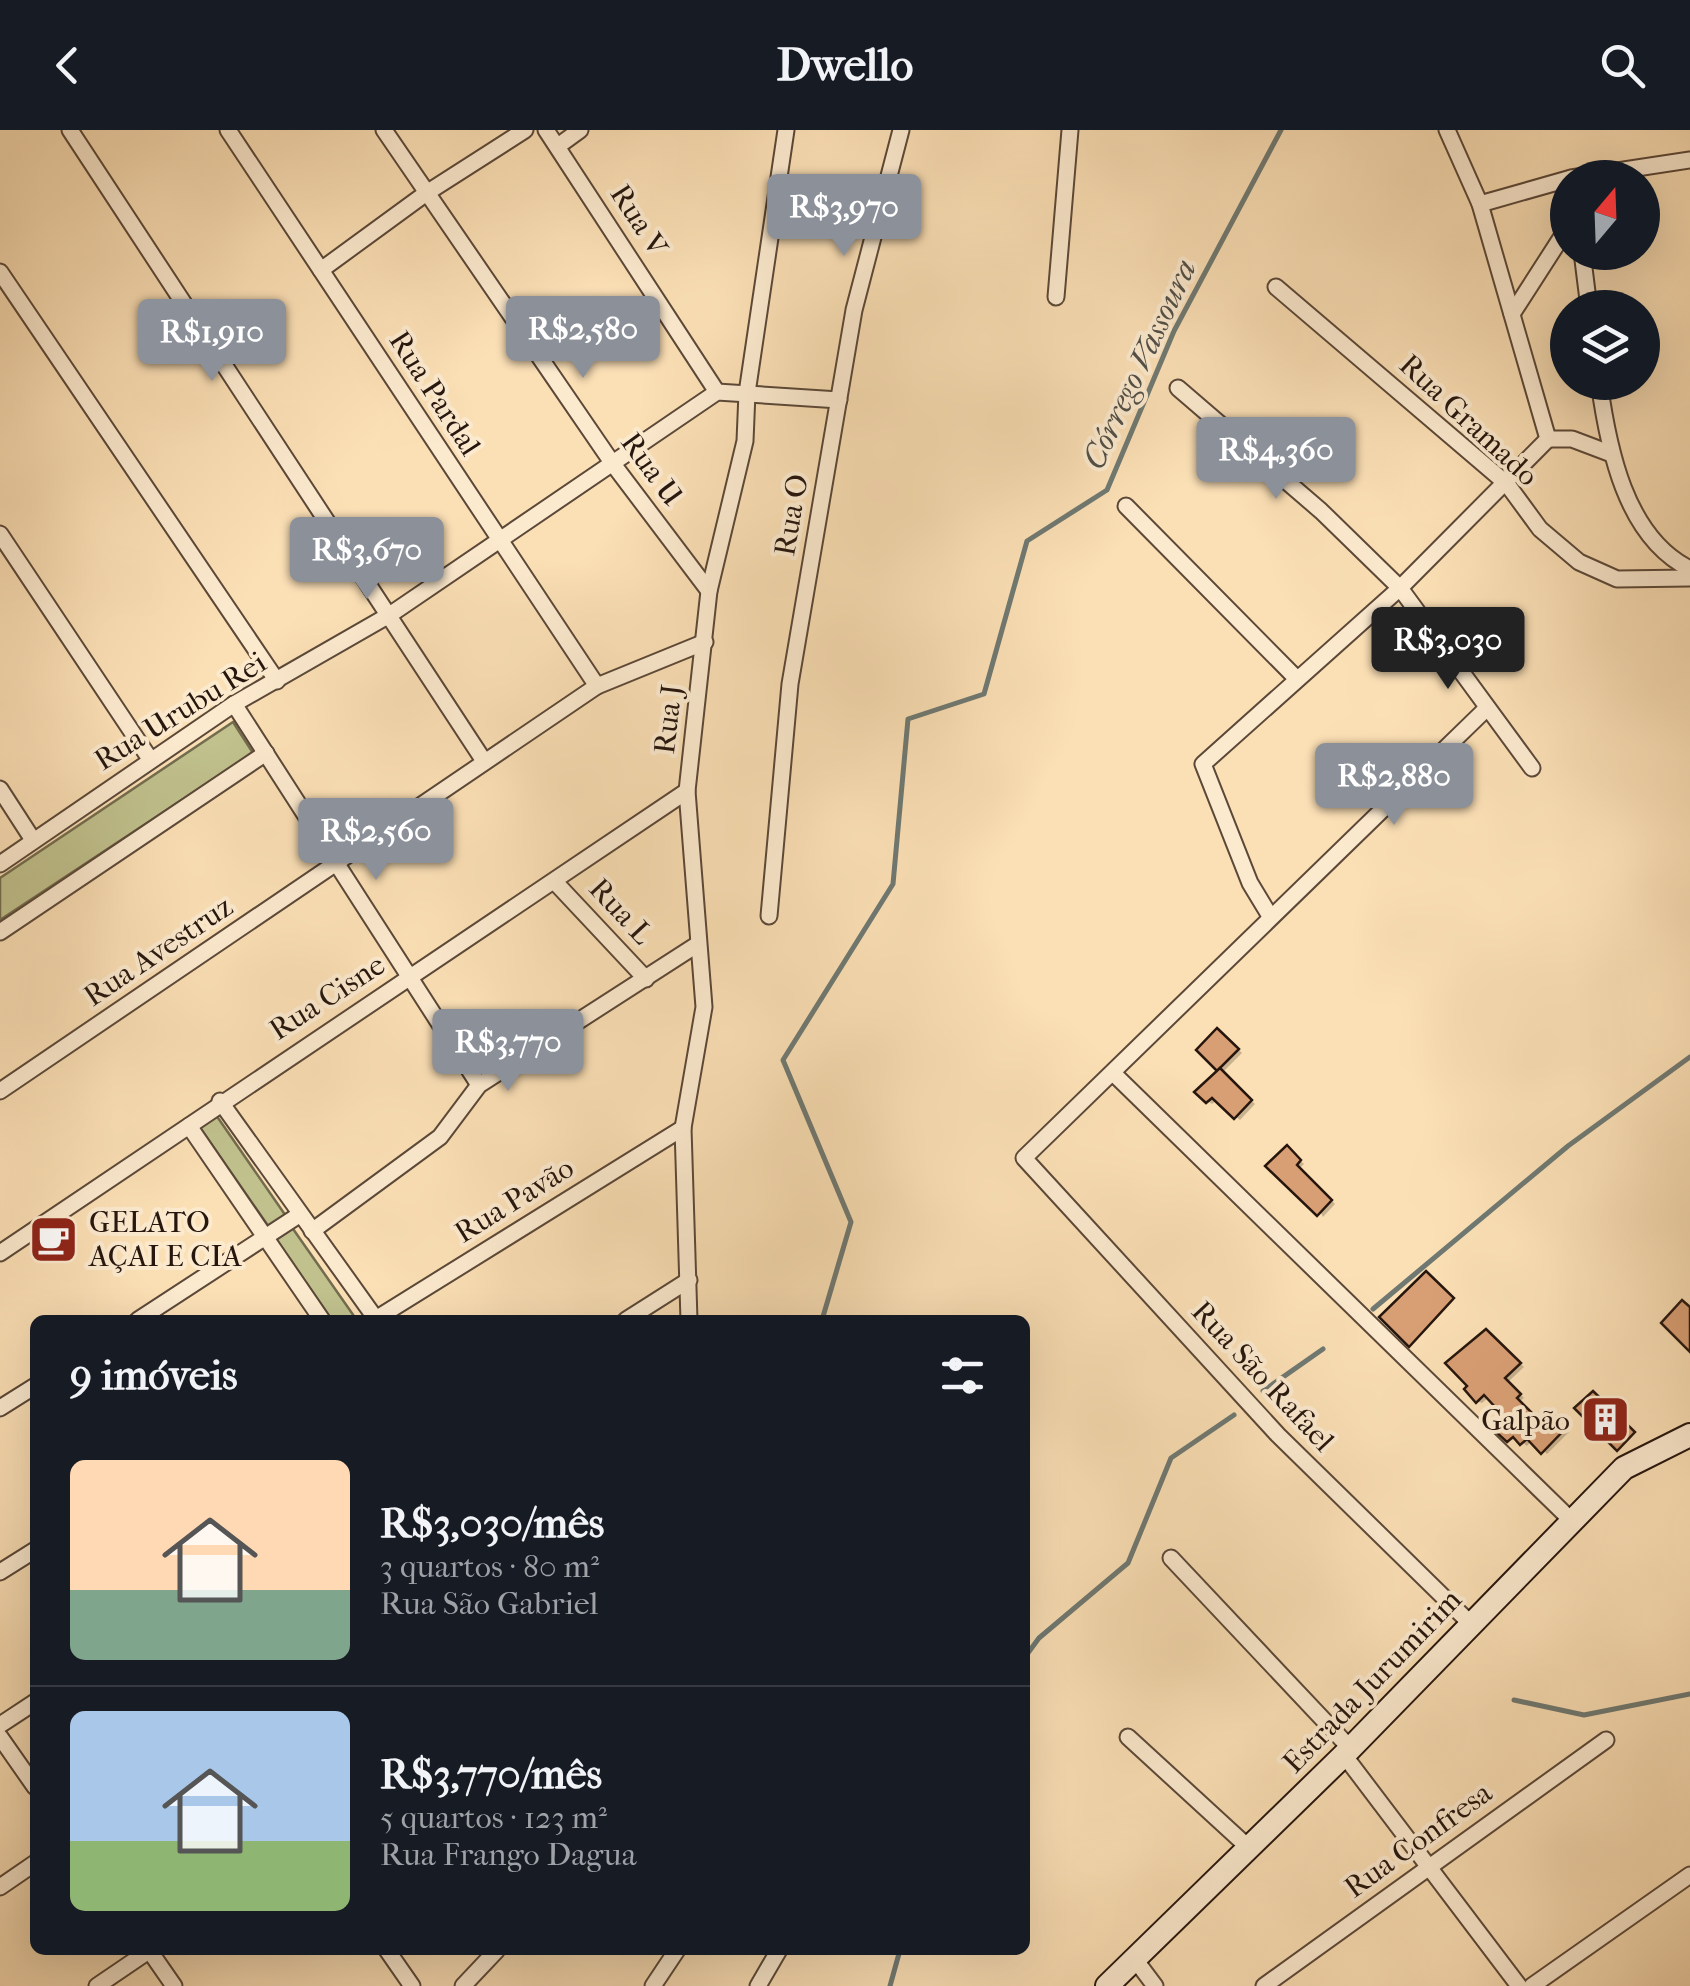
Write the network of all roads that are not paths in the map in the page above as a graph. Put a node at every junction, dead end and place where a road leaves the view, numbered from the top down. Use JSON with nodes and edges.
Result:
{"nodes":[{"id":1,"x":70,"y":130,"type":"edge"},
{"id":2,"x":228,"y":130,"type":"edge"},
{"id":3,"x":384,"y":130,"type":"edge"},
{"id":4,"x":525,"y":130,"type":"edge"},
{"id":5,"x":546,"y":130,"type":"edge"},
{"id":6,"x":580,"y":130,"type":"edge"},
{"id":7,"x":786,"y":130,"type":"edge"},
{"id":8,"x":901,"y":130,"type":"edge"},
{"id":9,"x":1070,"y":130,"type":"edge"},
{"id":10,"x":1447,"y":130,"type":"edge"},
{"id":11,"x":558,"y":146,"type":"junction"},
{"id":12,"x":1690,"y":160,"type":"edge"},
{"id":13,"x":1660,"y":165,"type":"edge"},
{"id":14,"x":1550,"y":185,"type":"edge"},
{"id":15,"x":425,"y":194,"type":"junction"},
{"id":16,"x":1480,"y":204,"type":"junction"},
{"id":17,"x":1550,"y":256,"type":"edge"},
{"id":18,"x":320,"y":270,"type":"junction"},
{"id":19,"x":0,"y":272,"type":"edge"},
{"id":20,"x":1276,"y":287,"type":"dead end"},
{"id":21,"x":1056,"y":297,"type":"dead end"},
{"id":22,"x":1512,"y":314,"type":"junction"},
{"id":23,"x":1178,"y":388,"type":"dead end"},
{"id":24,"x":717,"y":392,"type":"junction"},
{"id":25,"x":747,"y":393,"type":"junction"},
{"id":26,"x":839,"y":400,"type":"junction"},
{"id":27,"x":1602,"y":400,"type":"edge"},
{"id":28,"x":1548,"y":439,"type":"junction"},
{"id":29,"x":1609,"y":452,"type":"junction"},
{"id":30,"x":613,"y":464,"type":"junction"},
{"id":31,"x":1507,"y":484,"type":"junction"},
{"id":32,"x":1126,"y":506,"type":"dead end"},
{"id":33,"x":0,"y":534,"type":"edge"},
{"id":34,"x":498,"y":539,"type":"junction"},
{"id":35,"x":1690,"y":568,"type":"edge"},
{"id":36,"x":1690,"y":578,"type":"edge"},
{"id":37,"x":1400,"y":588,"type":"junction"},
{"id":38,"x":708,"y":591,"type":"junction"},
{"id":39,"x":391,"y":614,"type":"junction"},
{"id":40,"x":705,"y":642,"type":"junction"},
{"id":41,"x":1296,"y":678,"type":"junction"},
{"id":42,"x":277,"y":682,"type":"junction"},
{"id":43,"x":597,"y":686,"type":"junction"},
{"id":44,"x":234,"y":704,"type":"junction"},
{"id":45,"x":1487,"y":708,"type":"junction"},
{"id":46,"x":266,"y":754,"type":"junction"},
{"id":47,"x":150,"y":759,"type":"junction"},
{"id":48,"x":484,"y":761,"type":"junction"},
{"id":49,"x":1532,"y":768,"type":"dead end"},
{"id":50,"x":0,"y":790,"type":"edge"},
{"id":51,"x":687,"y":792,"type":"junction"},
{"id":52,"x":33,"y":840,"type":"junction"},
{"id":53,"x":0,"y":864,"type":"edge"},
{"id":54,"x":337,"y":864,"type":"junction"},
{"id":55,"x":555,"y":882,"type":"junction"},
{"id":56,"x":770,"y":916,"type":"dead end"},
{"id":57,"x":1270,"y":916,"type":"junction"},
{"id":58,"x":0,"y":932,"type":"edge"},
{"id":59,"x":698,"y":944,"type":"junction"},
{"id":60,"x":409,"y":976,"type":"junction"},
{"id":61,"x":646,"y":978,"type":"junction"},
{"id":62,"x":1113,"y":1072,"type":"junction"},
{"id":63,"x":479,"y":1085,"type":"junction"},
{"id":64,"x":0,"y":1091,"type":"edge"},
{"id":65,"x":220,"y":1101,"type":"junction"},
{"id":66,"x":189,"y":1126,"type":"junction"},
{"id":67,"x":683,"y":1128,"type":"junction"},
{"id":68,"x":299,"y":1215,"type":"junction"},
{"id":69,"x":312,"y":1231,"type":"junction"},
{"id":70,"x":268,"y":1237,"type":"junction"},
{"id":71,"x":0,"y":1252,"type":"edge"},
{"id":72,"x":689,"y":1280,"type":"junction"},
{"id":73,"x":146,"y":1315,"type":"edge"},
{"id":74,"x":319,"y":1315,"type":"edge"},
{"id":75,"x":372,"y":1315,"type":"edge"},
{"id":76,"x":381,"y":1315,"type":"edge"},
{"id":77,"x":634,"y":1315,"type":"edge"},
{"id":78,"x":689,"y":1315,"type":"edge"},
{"id":79,"x":30,"y":1389,"type":"edge"},
{"id":80,"x":0,"y":1408,"type":"edge"},
{"id":81,"x":1690,"y":1435,"type":"edge"},
{"id":82,"x":1570,"y":1519,"type":"junction"},
{"id":83,"x":30,"y":1553,"type":"edge"},
{"id":84,"x":1171,"y":1558,"type":"dead end"},
{"id":85,"x":0,"y":1572,"type":"edge"},
{"id":86,"x":1470,"y":1623,"type":"junction"},
{"id":87,"x":30,"y":1705,"type":"edge"},
{"id":88,"x":0,"y":1724,"type":"edge"},
{"id":89,"x":0,"y":1737,"type":"edge"},
{"id":90,"x":1128,"y":1737,"type":"dead end"},
{"id":91,"x":1606,"y":1740,"type":"dead end"},
{"id":92,"x":1347,"y":1751,"type":"junction"},
{"id":93,"x":30,"y":1780,"type":"edge"},
{"id":94,"x":1249,"y":1848,"type":"junction"},
{"id":95,"x":1428,"y":1865,"type":"junction"},
{"id":96,"x":30,"y":1866,"type":"edge"},
{"id":97,"x":1690,"y":1875,"type":"edge"},
{"id":98,"x":0,"y":1886,"type":"edge"},
{"id":99,"x":143,"y":1955,"type":"edge"},
{"id":100,"x":153,"y":1955,"type":"edge"},
{"id":101,"x":390,"y":1955,"type":"edge"},
{"id":102,"x":492,"y":1955,"type":"edge"},
{"id":103,"x":674,"y":1955,"type":"edge"},
{"id":104,"x":776,"y":1955,"type":"edge"},
{"id":105,"x":1134,"y":1958,"type":"junction"},
{"id":106,"x":97,"y":1986,"type":"edge"},
{"id":107,"x":174,"y":1986,"type":"edge"},
{"id":108,"x":412,"y":1986,"type":"edge"},
{"id":109,"x":463,"y":1986,"type":"edge"},
{"id":110,"x":653,"y":1986,"type":"edge"},
{"id":111,"x":758,"y":1986,"type":"edge"},
{"id":112,"x":1106,"y":1986,"type":"edge"},
{"id":113,"x":1155,"y":1986,"type":"edge"},
{"id":114,"x":1264,"y":1986,"type":"edge"},
{"id":115,"x":1519,"y":1986,"type":"edge"},
{"id":116,"x":1532,"y":1986,"type":"edge"}],
"edges":[{"from":1,"to":39,"type":"street"},
{"from":2,"to":18,"type":"street","name":"Rua Pardal"},
{"from":3,"to":15,"type":"street","name":"Rua U"},
{"from":4,"to":15,"type":"street"},
{"from":5,"to":11,"type":"street","name":"Rua V"},
{"from":6,"to":11,"type":"street"},
{"from":7,"to":25,"type":"street","name":"Rua J"},
{"from":8,"to":26,"type":"street","name":"Rua O"},
{"from":9,"to":21,"type":"street"},
{"from":10,"to":16,"type":"street"},
{"from":11,"to":24,"type":"street","name":"Rua V"},
{"from":12,"to":13,"type":"street"},
{"from":14,"to":16,"type":"street"},
{"from":15,"to":18,"type":"street"},
{"from":15,"to":30,"type":"street","name":"Rua U"},
{"from":16,"to":22,"type":"street"},
{"from":17,"to":22,"type":"street"},
{"from":18,"to":34,"type":"street","name":"Rua Pardal"},
{"from":19,"to":42,"type":"street"},
{"from":20,"to":31,"type":"street","name":"Rua Gramado"},
{"from":22,"to":28,"type":"street"},
{"from":23,"to":37,"type":"street"},
{"from":24,"to":25,"type":"street"},
{"from":24,"to":30,"type":"street","name":"Rua Urubu Rei"},
{"from":25,"to":26,"type":"street"},
{"from":25,"to":38,"type":"street","name":"Rua J"},
{"from":26,"to":56,"type":"street","name":"Rua O"},
{"from":27,"to":29,"type":"street"},
{"from":28,"to":29,"type":"street"},
{"from":28,"to":31,"type":"street"},
{"from":29,"to":35,"type":"street"},
{"from":30,"to":34,"type":"street","name":"Rua Urubu Rei"},
{"from":30,"to":38,"type":"street","name":"Rua U"},
{"from":31,"to":36,"type":"street","name":"Rua Gramado"},
{"from":31,"to":37,"type":"street"},
{"from":32,"to":41,"type":"street"},
{"from":33,"to":47,"type":"street"},
{"from":34,"to":39,"type":"street","name":"Rua Urubu Rei"},
{"from":34,"to":43,"type":"street","name":"Rua Pardal"},
{"from":37,"to":41,"type":"street"},
{"from":37,"to":45,"type":"street"},
{"from":38,"to":40,"type":"street","name":"Rua J"},
{"from":39,"to":42,"type":"street","name":"Rua Urubu Rei"},
{"from":39,"to":48,"type":"street"},
{"from":40,"to":43,"type":"street","name":"Rua Avestruz"},
{"from":40,"to":51,"type":"street","name":"Rua J"},
{"from":41,"to":57,"type":"street"},
{"from":42,"to":44,"type":"street","name":"Rua Urubu Rei"},
{"from":43,"to":48,"type":"street","name":"Rua Avestruz"},
{"from":44,"to":46,"type":"street"},
{"from":44,"to":47,"type":"street","name":"Rua Urubu Rei"},
{"from":45,"to":49,"type":"street"},
{"from":45,"to":57,"type":"street"},
{"from":46,"to":54,"type":"street"},
{"from":46,"to":58,"type":"street"},
{"from":47,"to":52,"type":"street","name":"Rua Urubu Rei"},
{"from":48,"to":54,"type":"street","name":"Rua Avestruz"},
{"from":50,"to":52,"type":"street"},
{"from":51,"to":55,"type":"street","name":"Rua Cisne"},
{"from":51,"to":59,"type":"street","name":"Rua J"},
{"from":52,"to":53,"type":"street","name":"Rua Urubu Rei"},
{"from":54,"to":60,"type":"street"},
{"from":54,"to":64,"type":"street","name":"Rua Avestruz"},
{"from":55,"to":60,"type":"street","name":"Rua Cisne"},
{"from":55,"to":61,"type":"street","name":"Rua L"},
{"from":57,"to":62,"type":"street"},
{"from":59,"to":61,"type":"street"},
{"from":59,"to":67,"type":"street","name":"Rua J"},
{"from":60,"to":63,"type":"street"},
{"from":60,"to":65,"type":"street","name":"Rua Cisne"},
{"from":61,"to":63,"type":"street"},
{"from":62,"to":82,"type":"street"},
{"from":62,"to":86,"type":"street","name":"Rua São Rafael"},
{"from":63,"to":69,"type":"street"},
{"from":65,"to":66,"type":"street","name":"Rua Cisne"},
{"from":65,"to":68,"type":"street"},
{"from":66,"to":70,"type":"street"},
{"from":66,"to":71,"type":"street","name":"Rua Cisne"},
{"from":67,"to":72,"type":"street","name":"Rua J"},
{"from":67,"to":76,"type":"street","name":"Rua Pavão"},
{"from":68,"to":69,"type":"street"},
{"from":68,"to":70,"type":"street"},
{"from":69,"to":75,"type":"street"},
{"from":70,"to":73,"type":"street"},
{"from":70,"to":74,"type":"street"},
{"from":72,"to":77,"type":"street"},
{"from":72,"to":78,"type":"street","name":"Rua J"},
{"from":79,"to":80,"type":"street"},
{"from":81,"to":82,"type":"main road","name":"Estrada Jurumirim"},
{"from":82,"to":86,"type":"main road","name":"Estrada Jurumirim"},
{"from":83,"to":85,"type":"street"},
{"from":84,"to":92,"type":"street"},
{"from":86,"to":92,"type":"main road","name":"Estrada Jurumirim"},
{"from":87,"to":88,"type":"street"},
{"from":89,"to":93,"type":"street"},
{"from":90,"to":94,"type":"street"},
{"from":91,"to":95,"type":"street","name":"Rua Confresa"},
{"from":92,"to":94,"type":"main road","name":"Estrada Jurumirim"},
{"from":92,"to":95,"type":"street"},
{"from":94,"to":105,"type":"main road","name":"Estrada Jurumirim"},
{"from":95,"to":114,"type":"street","name":"Rua Confresa"},
{"from":95,"to":115,"type":"street"},
{"from":96,"to":98,"type":"street"},
{"from":97,"to":116,"type":"street"},
{"from":99,"to":106,"type":"street"},
{"from":100,"to":107,"type":"street"},
{"from":101,"to":108,"type":"street"},
{"from":102,"to":109,"type":"street"},
{"from":103,"to":110,"type":"street"},
{"from":104,"to":111,"type":"street"},
{"from":105,"to":112,"type":"main road","name":"Estrada Jurumirim"},
{"from":105,"to":113,"type":"street"}]}
